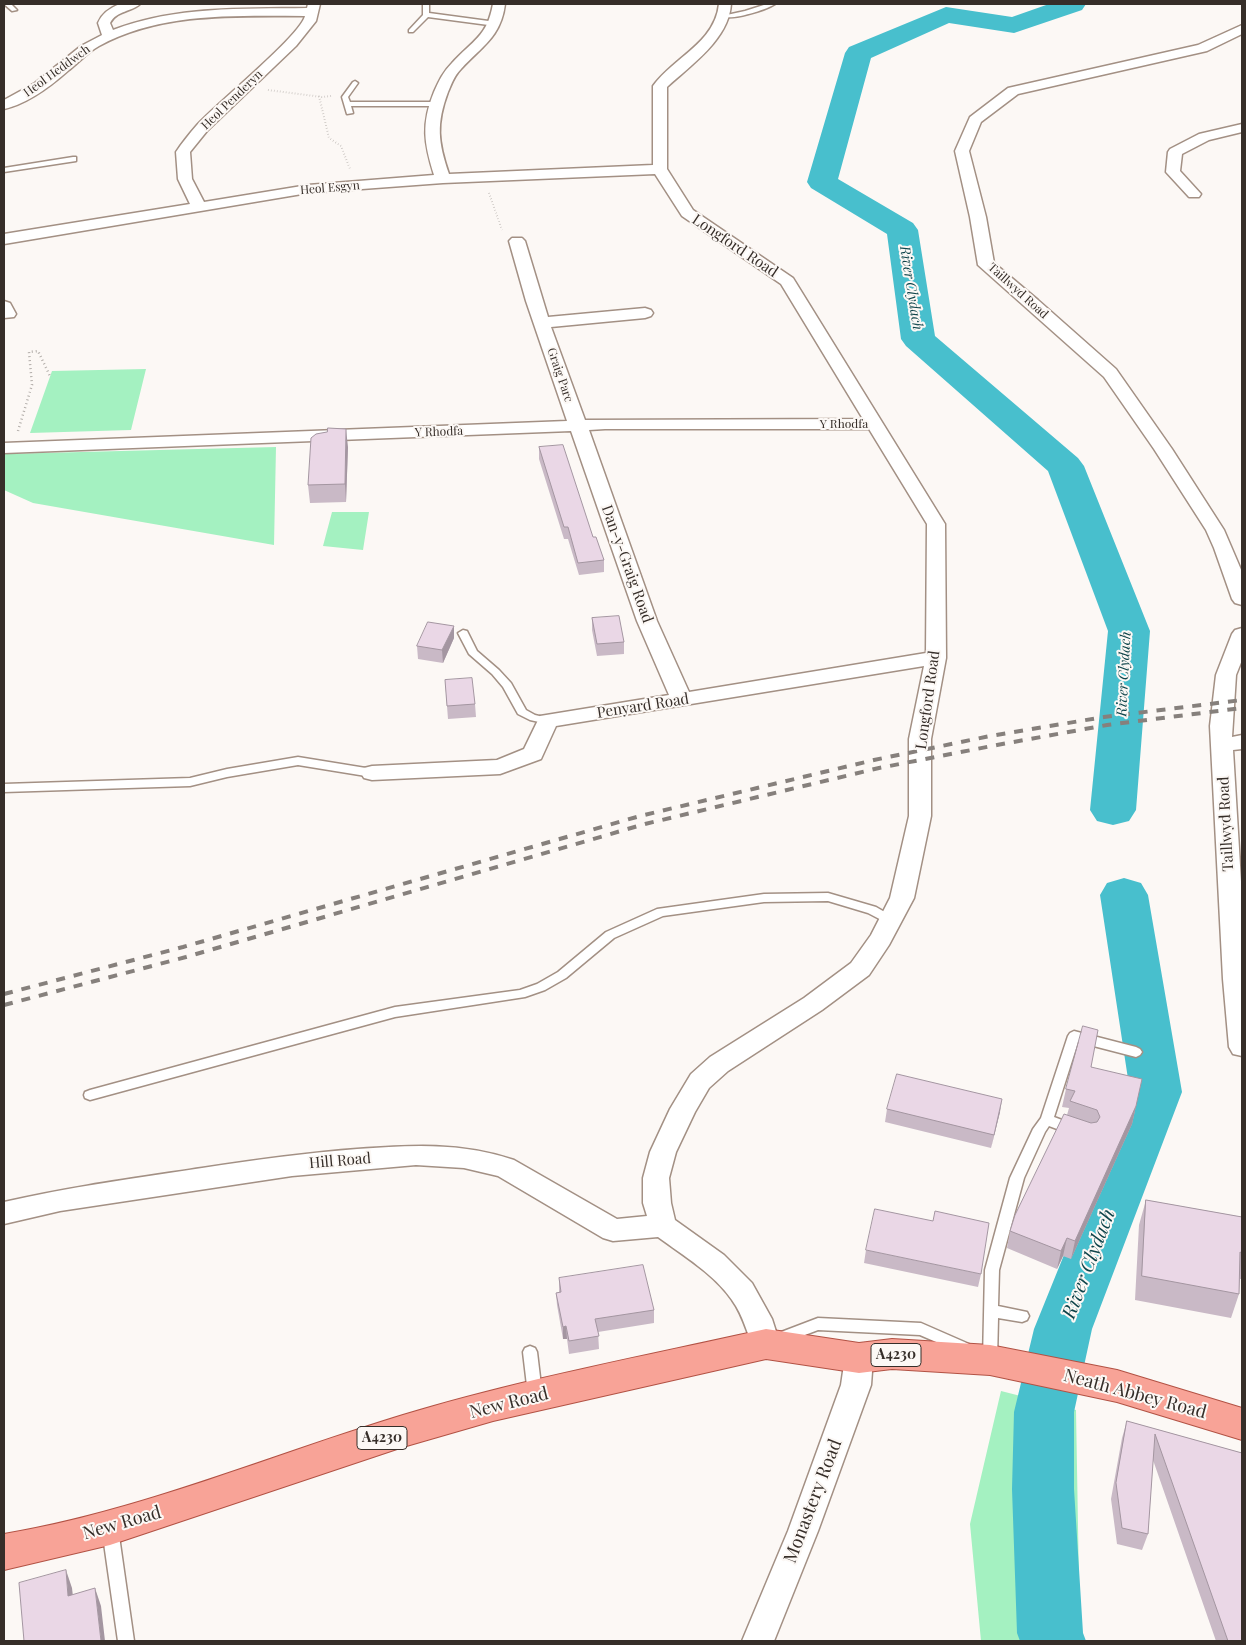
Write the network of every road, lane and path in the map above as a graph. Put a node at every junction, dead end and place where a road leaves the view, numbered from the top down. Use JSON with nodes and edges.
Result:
{"nodes":[{"id":1,"x":7,"y":4,"type":"edge"},
{"id":2,"x":134,"y":4,"type":"edge"},
{"id":3,"x":426,"y":4,"type":"edge"},
{"id":4,"x":499,"y":4,"type":"edge"},
{"id":5,"x":772,"y":4,"type":"edge"},
{"id":6,"x":171,"y":5,"type":"dead end"},
{"id":7,"x":313,"y":8,"type":"edge"},
{"id":8,"x":14,"y":10,"type":"dead end"},
{"id":9,"x":725,"y":10,"type":"edge"},
{"id":10,"x":426,"y":15,"type":"junction"},
{"id":11,"x":182,"y":17,"type":"junction"},
{"id":12,"x":496,"y":24,"type":"junction"},
{"id":13,"x":1242,"y":29,"type":"edge"},
{"id":14,"x":411,"y":30,"type":"dead end"},
{"id":15,"x":110,"y":37,"type":"junction"},
{"id":16,"x":355,"y":83,"type":"dead end"},
{"id":17,"x":245,"y":88,"type":"junction"},
{"id":18,"x":345,"y":95,"type":"junction"},
{"id":19,"x":319,"y":96,"type":"junction"},
{"id":20,"x":346,"y":104,"type":"junction"},
{"id":21,"x":435,"y":104,"type":"junction"},
{"id":22,"x":4,"y":105,"type":"edge"},
{"id":23,"x":349,"y":113,"type":"dead end"},
{"id":24,"x":1242,"y":128,"type":"edge"},
{"id":25,"x":73,"y":159,"type":"dead end"},
{"id":26,"x":660,"y":169,"type":"junction"},
{"id":27,"x":4,"y":170,"type":"edge"},
{"id":28,"x":483,"y":177,"type":"junction"},
{"id":29,"x":443,"y":179,"type":"junction"},
{"id":30,"x":356,"y":186,"type":"junction"},
{"id":31,"x":1194,"y":194,"type":"dead end"},
{"id":32,"x":199,"y":207,"type":"junction"},
{"id":33,"x":4,"y":239,"type":"edge"},
{"id":34,"x":517,"y":241,"type":"joint"},
{"id":35,"x":645,"y":313,"type":"dead end"},
{"id":36,"x":542,"y":323,"type":"junction"},
{"id":37,"x":50,"y":376,"type":"dead end"},
{"id":38,"x":875,"y":424,"type":"junction"},
{"id":39,"x":578,"y":426,"type":"junction"},
{"id":40,"x":8,"y":448,"type":"edge"},
{"id":41,"x":1233,"y":548,"type":"edge"},
{"id":42,"x":1242,"y":599,"type":"edge"},
{"id":43,"x":463,"y":634,"type":"dead end"},
{"id":44,"x":1242,"y":634,"type":"edge"},
{"id":45,"x":936,"y":658,"type":"junction"},
{"id":46,"x":682,"y":700,"type":"junction"},
{"id":47,"x":548,"y":721,"type":"junction"},
{"id":48,"x":1232,"y":743,"type":"edge"},
{"id":49,"x":372,"y":773,"type":"joint"},
{"id":50,"x":4,"y":788,"type":"edge"},
{"id":51,"x":890,"y":921,"type":"junction"},
{"id":52,"x":1242,"y":1047,"type":"edge"},
{"id":53,"x":1136,"y":1052,"type":"dead end"},
{"id":54,"x":90,"y":1095,"type":"dead end"},
{"id":55,"x":1047,"y":1120,"type":"junction"},
{"id":56,"x":1087,"y":1134,"type":"edge"},
{"id":57,"x":4,"y":1213,"type":"edge"},
{"id":58,"x":663,"y":1226,"type":"junction"},
{"id":59,"x":991,"y":1311,"type":"junction"},
{"id":60,"x":1022,"y":1316,"type":"dead end"},
{"id":61,"x":766,"y":1344,"type":"junction"},
{"id":62,"x":530,"y":1352,"type":"dead end"},
{"id":63,"x":859,"y":1358,"type":"junction"},
{"id":64,"x":990,"y":1360,"type":"junction"},
{"id":65,"x":1027,"y":1367,"type":"joint"},
{"id":66,"x":535,"y":1396,"type":"junction"},
{"id":67,"x":1242,"y":1424,"type":"edge"},
{"id":68,"x":110,"y":1528,"type":"junction"},
{"id":69,"x":4,"y":1552,"type":"edge"},
{"id":70,"x":126,"y":1641,"type":"edge"},
{"id":71,"x":758,"y":1641,"type":"edge"}],
"edges":[{"from":1,"to":8,"type":"lane"},
{"from":2,"to":15,"type":"street"},
{"from":3,"to":10,"type":"lane"},
{"from":4,"to":12,"type":"street"},
{"from":5,"to":9,"type":"lane"},
{"from":6,"to":11,"type":"street"},
{"from":7,"to":11,"type":"street","name":"Heol Heddwch"},
{"from":7,"to":17,"type":"street","name":"Heol Penderyn"},
{"from":9,"to":26,"type":"street"},
{"from":10,"to":12,"type":"lane"},
{"from":10,"to":14,"type":"lane"},
{"from":11,"to":15,"type":"street","name":"Heol Heddwch"},
{"from":12,"to":21,"type":"street"},
{"from":13,"to":41,"type":"street","name":"Taillwyd Road"},
{"from":15,"to":22,"type":"street","name":"Heol Heddwch"},
{"from":16,"to":18,"type":"lane"},
{"from":17,"to":19,"type":"path"},
{"from":17,"to":32,"type":"street","name":"Heol Penderyn"},
{"from":18,"to":19,"type":"path"},
{"from":18,"to":20,"type":"lane"},
{"from":19,"to":30,"type":"path"},
{"from":20,"to":21,"type":"lane"},
{"from":20,"to":23,"type":"lane"},
{"from":21,"to":29,"type":"street"},
{"from":24,"to":31,"type":"street"},
{"from":25,"to":27,"type":"lane"},
{"from":26,"to":28,"type":"street","name":"Heol Esgyn"},
{"from":26,"to":38,"type":"street","name":"Longford Road"},
{"from":28,"to":29,"type":"street","name":"Heol Esgyn"},
{"from":28,"to":34,"type":"path"},
{"from":29,"to":30,"type":"street","name":"Heol Esgyn"},
{"from":30,"to":32,"type":"street","name":"Heol Esgyn"},
{"from":32,"to":33,"type":"street","name":"Heol Esgyn"},
{"from":34,"to":36,"type":"street","name":"Graig Parc"},
{"from":35,"to":36,"type":"street"},
{"from":36,"to":39,"type":"street","name":"Graig Parc"},
{"from":37,"to":40,"type":"path"},
{"from":38,"to":39,"type":"street","name":"Y Rhodfa"},
{"from":38,"to":45,"type":"street","name":"Longford Road"},
{"from":39,"to":40,"type":"street","name":"Y Rhodfa"},
{"from":39,"to":46,"type":"street","name":"Dan-y-Graig Road"},
{"from":41,"to":42,"type":"street","name":"Taillwyd Road"},
{"from":43,"to":47,"type":"lane"},
{"from":44,"to":48,"type":"street","name":"Taillwyd Road"},
{"from":45,"to":46,"type":"street","name":"Penyard Road"},
{"from":45,"to":51,"type":"street","name":"Longford Road"},
{"from":46,"to":47,"type":"street","name":"Penyard Road"},
{"from":47,"to":49,"type":"street"},
{"from":48,"to":52,"type":"street","name":"Taillwyd Road"},
{"from":49,"to":50,"type":"lane"},
{"from":51,"to":54,"type":"lane"},
{"from":51,"to":58,"type":"street","name":"Longford Road"},
{"from":53,"to":55,"type":"lane"},
{"from":55,"to":56,"type":"lane"},
{"from":55,"to":59,"type":"lane"},
{"from":57,"to":58,"type":"street","name":"Hill Road"},
{"from":58,"to":61,"type":"street"},
{"from":59,"to":60,"type":"lane"},
{"from":59,"to":64,"type":"lane"},
{"from":61,"to":63,"type":"main road","name":"New Road","number":"A4230"},
{"from":61,"to":64,"type":"lane"},
{"from":61,"to":66,"type":"main road","name":"New Road","number":"A4230"},
{"from":62,"to":66,"type":"lane"},
{"from":63,"to":64,"type":"main road","name":"New Road","number":"A4230"},
{"from":63,"to":71,"type":"street","name":"Monastery Road"},
{"from":64,"to":65,"type":"main road","name":"New Road","number":"A4230"},
{"from":65,"to":67,"type":"main road","name":"Neath Abbey Road","number":"A4230"},
{"from":66,"to":68,"type":"main road","name":"New Road","number":"A4230"},
{"from":68,"to":69,"type":"main road","name":"New Road","number":"A4230"},
{"from":68,"to":70,"type":"lane"}]}
